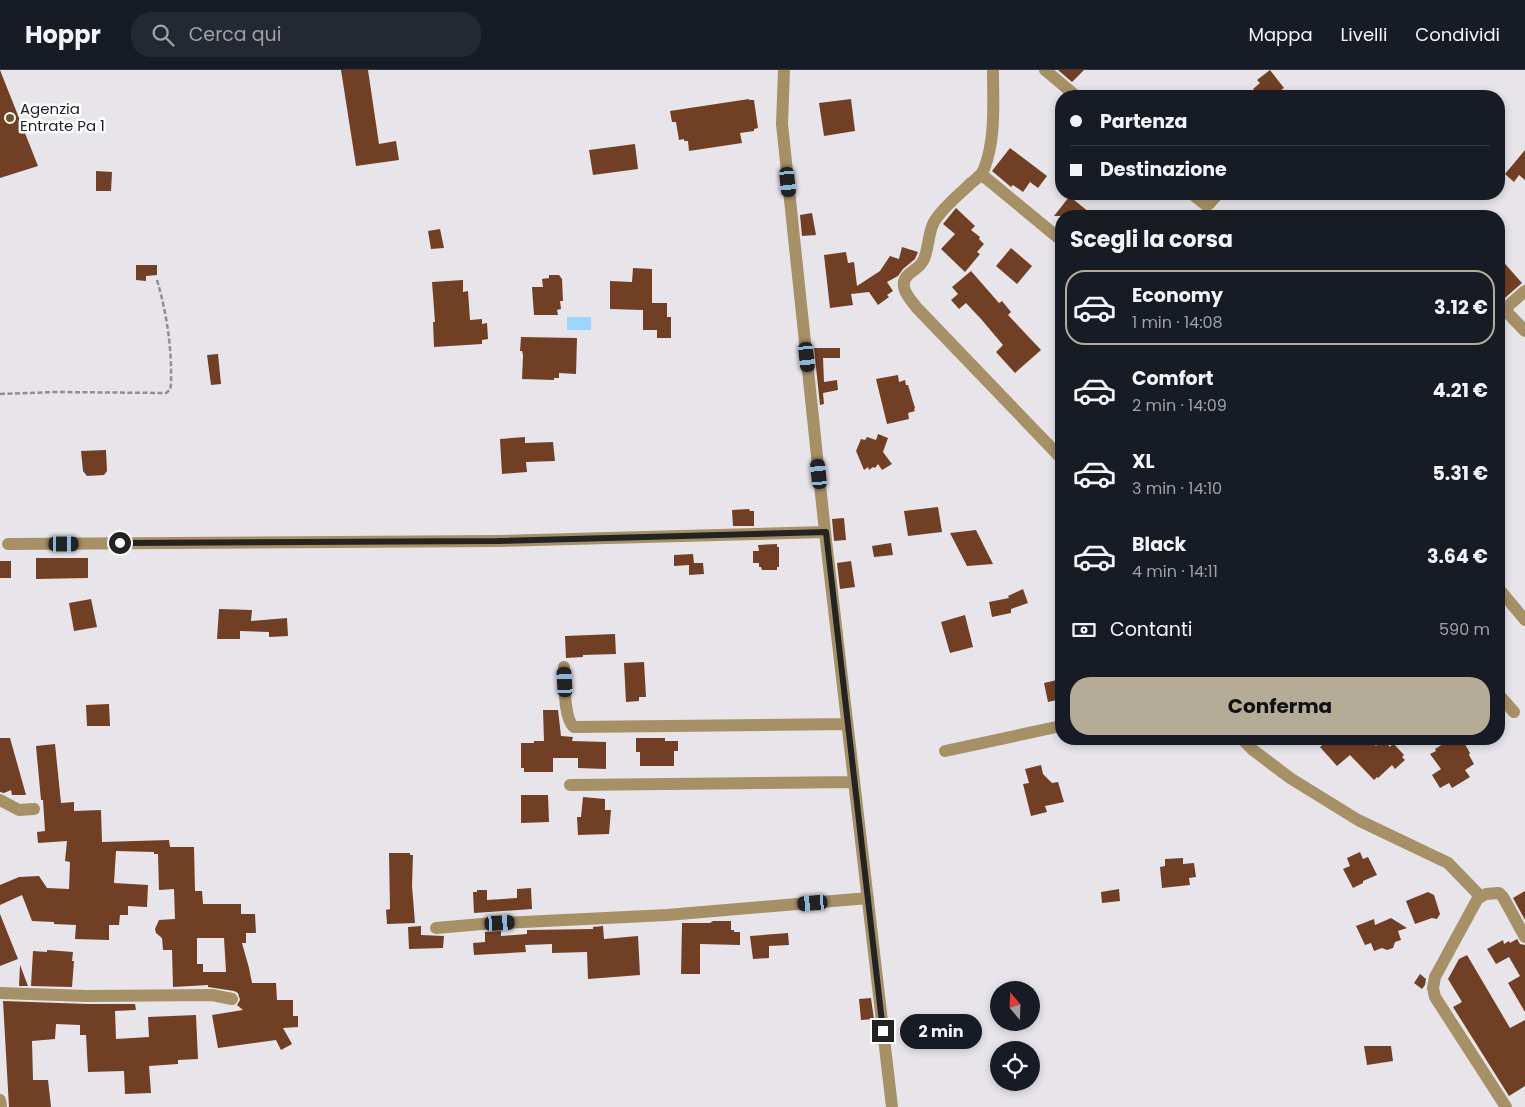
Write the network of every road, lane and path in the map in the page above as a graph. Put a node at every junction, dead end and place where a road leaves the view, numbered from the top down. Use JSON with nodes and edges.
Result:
{"nodes":[{"id":1,"x":784,"y":70,"type":"edge"},
{"id":2,"x":993,"y":70,"type":"edge"},
{"id":3,"x":1045,"y":70,"type":"edge"},
{"id":4,"x":1069,"y":90,"type":"edge"},
{"id":5,"x":981,"y":174,"type":"junction"},
{"id":6,"x":1200,"y":200,"type":"edge"},
{"id":7,"x":1213,"y":200,"type":"edge"},
{"id":8,"x":1055,"y":235,"type":"edge"},
{"id":9,"x":157,"y":280,"type":"dead end"},
{"id":10,"x":1525,"y":291,"type":"edge"},
{"id":11,"x":1505,"y":309,"type":"edge"},
{"id":12,"x":1505,"y":314,"type":"edge"},
{"id":13,"x":1525,"y":331,"type":"edge"},
{"id":14,"x":0,"y":394,"type":"edge"},
{"id":15,"x":1055,"y":452,"type":"edge"},
{"id":16,"x":826,"y":532,"type":"junction"},
{"id":17,"x":8,"y":544,"type":"dead end"},
{"id":18,"x":1505,"y":597,"type":"edge"},
{"id":19,"x":1525,"y":620,"type":"edge"},
{"id":20,"x":564,"y":667,"type":"dead end"},
{"id":21,"x":1505,"y":702,"type":"edge"},
{"id":22,"x":1514,"y":712,"type":"dead end"},
{"id":23,"x":848,"y":724,"type":"junction"},
{"id":24,"x":1055,"y":727,"type":"edge"},
{"id":25,"x":1248,"y":745,"type":"edge"},
{"id":26,"x":945,"y":751,"type":"dead end"},
{"id":27,"x":854,"y":782,"type":"junction"},
{"id":28,"x":570,"y":785,"type":"dead end"},
{"id":29,"x":0,"y":800,"type":"edge"},
{"id":30,"x":34,"y":809,"type":"dead end"},
{"id":31,"x":1481,"y":897,"type":"junction"},
{"id":32,"x":868,"y":898,"type":"junction"},
{"id":33,"x":436,"y":928,"type":"dead end"},
{"id":34,"x":1525,"y":937,"type":"edge"},
{"id":35,"x":0,"y":993,"type":"edge"},
{"id":36,"x":232,"y":999,"type":"dead end"},
{"id":37,"x":0,"y":1100,"type":"edge"},
{"id":38,"x":1,"y":1107,"type":"edge"},
{"id":39,"x":892,"y":1107,"type":"edge"},
{"id":40,"x":1506,"y":1107,"type":"edge"}],
"edges":[{"from":1,"to":16,"type":"street"},
{"from":2,"to":5,"type":"street"},
{"from":3,"to":4,"type":"street"},
{"from":5,"to":8,"type":"street"},
{"from":5,"to":15,"type":"street"},
{"from":6,"to":7,"type":"street"},
{"from":9,"to":14,"type":"path"},
{"from":10,"to":11,"type":"street"},
{"from":12,"to":13,"type":"street"},
{"from":16,"to":17,"type":"street"},
{"from":16,"to":23,"type":"street"},
{"from":18,"to":19,"type":"street"},
{"from":20,"to":23,"type":"street"},
{"from":21,"to":22,"type":"street"},
{"from":23,"to":27,"type":"street"},
{"from":24,"to":26,"type":"street"},
{"from":25,"to":31,"type":"street"},
{"from":27,"to":28,"type":"street"},
{"from":27,"to":32,"type":"street"},
{"from":29,"to":30,"type":"street"},
{"from":31,"to":34,"type":"street"},
{"from":31,"to":40,"type":"street"},
{"from":32,"to":33,"type":"street"},
{"from":32,"to":39,"type":"street"},
{"from":35,"to":36,"type":"street"},
{"from":37,"to":38,"type":"street"}]}
